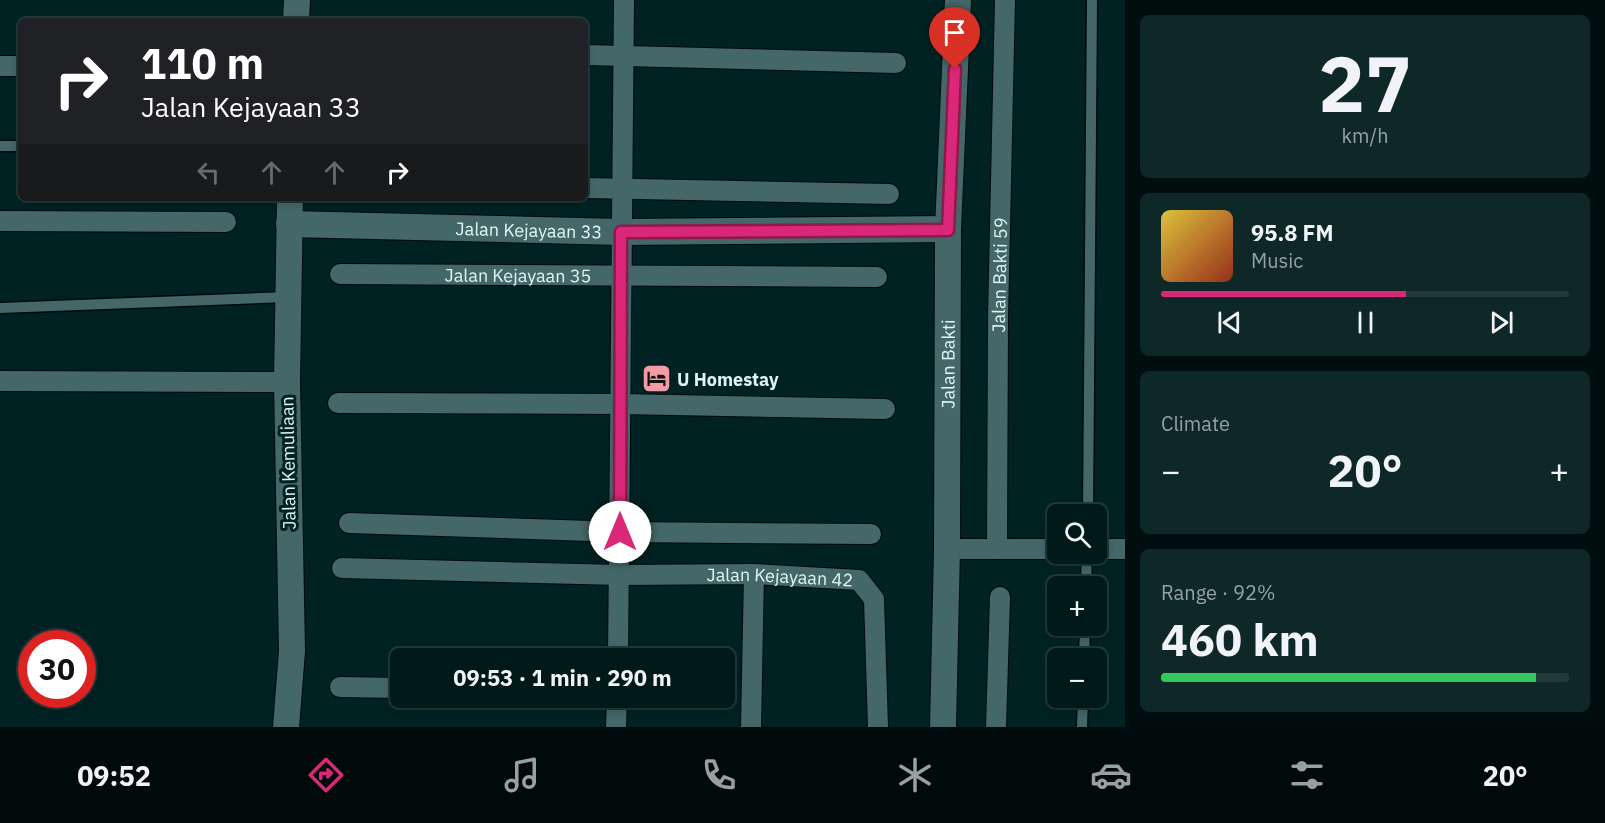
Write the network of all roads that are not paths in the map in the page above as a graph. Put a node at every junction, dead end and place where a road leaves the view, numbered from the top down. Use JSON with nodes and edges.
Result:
{"nodes":[{"id":1,"x":297,"y":0,"type":"edge"},
{"id":2,"x":624,"y":0,"type":"edge"},
{"id":3,"x":958,"y":0,"type":"edge"},
{"id":4,"x":1005,"y":0,"type":"edge"},
{"id":5,"x":1092,"y":0,"type":"edge"},
{"id":6,"x":296,"y":18,"type":"edge"},
{"id":7,"x":588,"y":55,"type":"edge"},
{"id":8,"x":623,"y":55,"type":"junction"},
{"id":9,"x":896,"y":63,"type":"dead end"},
{"id":10,"x":0,"y":66,"type":"edge"},
{"id":11,"x":18,"y":66,"type":"edge"},
{"id":12,"x":0,"y":146,"type":"edge"},
{"id":13,"x":18,"y":146,"type":"edge"},
{"id":14,"x":588,"y":188,"type":"edge"},
{"id":15,"x":622,"y":189,"type":"junction"},
{"id":16,"x":889,"y":194,"type":"dead end"},
{"id":17,"x":290,"y":201,"type":"edge"},
{"id":18,"x":0,"y":221,"type":"edge"},
{"id":19,"x":226,"y":222,"type":"dead end"},
{"id":20,"x":289,"y":224,"type":"junction"},
{"id":21,"x":948,"y":230,"type":"junction"},
{"id":22,"x":621,"y":232,"type":"junction"},
{"id":23,"x":340,"y":274,"type":"dead end"},
{"id":24,"x":620,"y":275,"type":"junction"},
{"id":25,"x":877,"y":277,"type":"dead end"},
{"id":26,"x":288,"y":297,"type":"junction"},
{"id":27,"x":0,"y":308,"type":"edge"},
{"id":28,"x":0,"y":381,"type":"edge"},
{"id":29,"x":287,"y":382,"type":"junction"},
{"id":30,"x":338,"y":403,"type":"dead end"},
{"id":31,"x":620,"y":404,"type":"junction"},
{"id":32,"x":885,"y":409,"type":"dead end"},
{"id":33,"x":1088,"y":504,"type":"edge"},
{"id":34,"x":349,"y":523,"type":"dead end"},
{"id":35,"x":620,"y":532,"type":"junction"},
{"id":36,"x":871,"y":534,"type":"dead end"},
{"id":37,"x":947,"y":549,"type":"junction"},
{"id":38,"x":997,"y":549,"type":"junction"},
{"id":39,"x":1047,"y":549,"type":"edge"},
{"id":40,"x":1107,"y":549,"type":"edge"},
{"id":41,"x":1125,"y":549,"type":"edge"},
{"id":42,"x":342,"y":568,"type":"dead end"},
{"id":43,"x":754,"y":574,"type":"junction"},
{"id":44,"x":620,"y":575,"type":"junction"},
{"id":45,"x":1000,"y":597,"type":"dead end"},
{"id":46,"x":618,"y":648,"type":"edge"},
{"id":47,"x":340,"y":687,"type":"dead end"},
{"id":48,"x":390,"y":688,"type":"edge"},
{"id":49,"x":617,"y":708,"type":"edge"},
{"id":50,"x":1083,"y":708,"type":"edge"},
{"id":51,"x":286,"y":727,"type":"edge"},
{"id":52,"x":616,"y":727,"type":"edge"},
{"id":53,"x":751,"y":727,"type":"edge"},
{"id":54,"x":878,"y":727,"type":"edge"},
{"id":55,"x":943,"y":727,"type":"edge"},
{"id":56,"x":996,"y":727,"type":"edge"},
{"id":57,"x":1082,"y":727,"type":"edge"}],
"edges":[{"from":1,"to":6,"type":"street"},
{"from":2,"to":8,"type":"street"},
{"from":3,"to":21,"type":"street","name":"Jalan Bakti"},
{"from":4,"to":38,"type":"street","name":"Jalan Bakti 59"},
{"from":5,"to":33,"type":"lane"},
{"from":7,"to":8,"type":"street"},
{"from":8,"to":9,"type":"street"},
{"from":8,"to":15,"type":"street"},
{"from":10,"to":11,"type":"street"},
{"from":12,"to":13,"type":"lane"},
{"from":14,"to":15,"type":"street"},
{"from":15,"to":16,"type":"street"},
{"from":15,"to":22,"type":"street"},
{"from":17,"to":20,"type":"street","name":"Jalan Kemuliaan"},
{"from":18,"to":19,"type":"street"},
{"from":20,"to":22,"type":"street","name":"Jalan Kejayaan 33"},
{"from":20,"to":26,"type":"street","name":"Jalan Kemuliaan"},
{"from":21,"to":22,"type":"street","name":"Jalan Kejayaan 33"},
{"from":21,"to":37,"type":"street","name":"Jalan Bakti"},
{"from":22,"to":24,"type":"street"},
{"from":23,"to":24,"type":"street","name":"Jalan Kejayaan 35"},
{"from":24,"to":25,"type":"street","name":"Jalan Kejayaan 35"},
{"from":24,"to":31,"type":"street"},
{"from":26,"to":27,"type":"lane"},
{"from":26,"to":29,"type":"street","name":"Jalan Kemuliaan"},
{"from":28,"to":29,"type":"street"},
{"from":29,"to":51,"type":"street","name":"Jalan Kemuliaan"},
{"from":30,"to":31,"type":"street"},
{"from":31,"to":32,"type":"street"},
{"from":31,"to":35,"type":"street"},
{"from":34,"to":35,"type":"street"},
{"from":35,"to":36,"type":"street"},
{"from":35,"to":44,"type":"street"},
{"from":37,"to":38,"type":"street"},
{"from":37,"to":55,"type":"street","name":"Jalan Bakti"},
{"from":38,"to":39,"type":"street"},
{"from":40,"to":41,"type":"street"},
{"from":42,"to":44,"type":"street","name":"Jalan Kejayaan 42"},
{"from":43,"to":44,"type":"street","name":"Jalan Kejayaan 42"},
{"from":43,"to":53,"type":"street"},
{"from":43,"to":54,"type":"street","name":"Jalan Kejayaan 42"},
{"from":44,"to":46,"type":"street"},
{"from":45,"to":56,"type":"street"},
{"from":47,"to":48,"type":"street"},
{"from":49,"to":52,"type":"street"},
{"from":50,"to":57,"type":"lane"}]}
